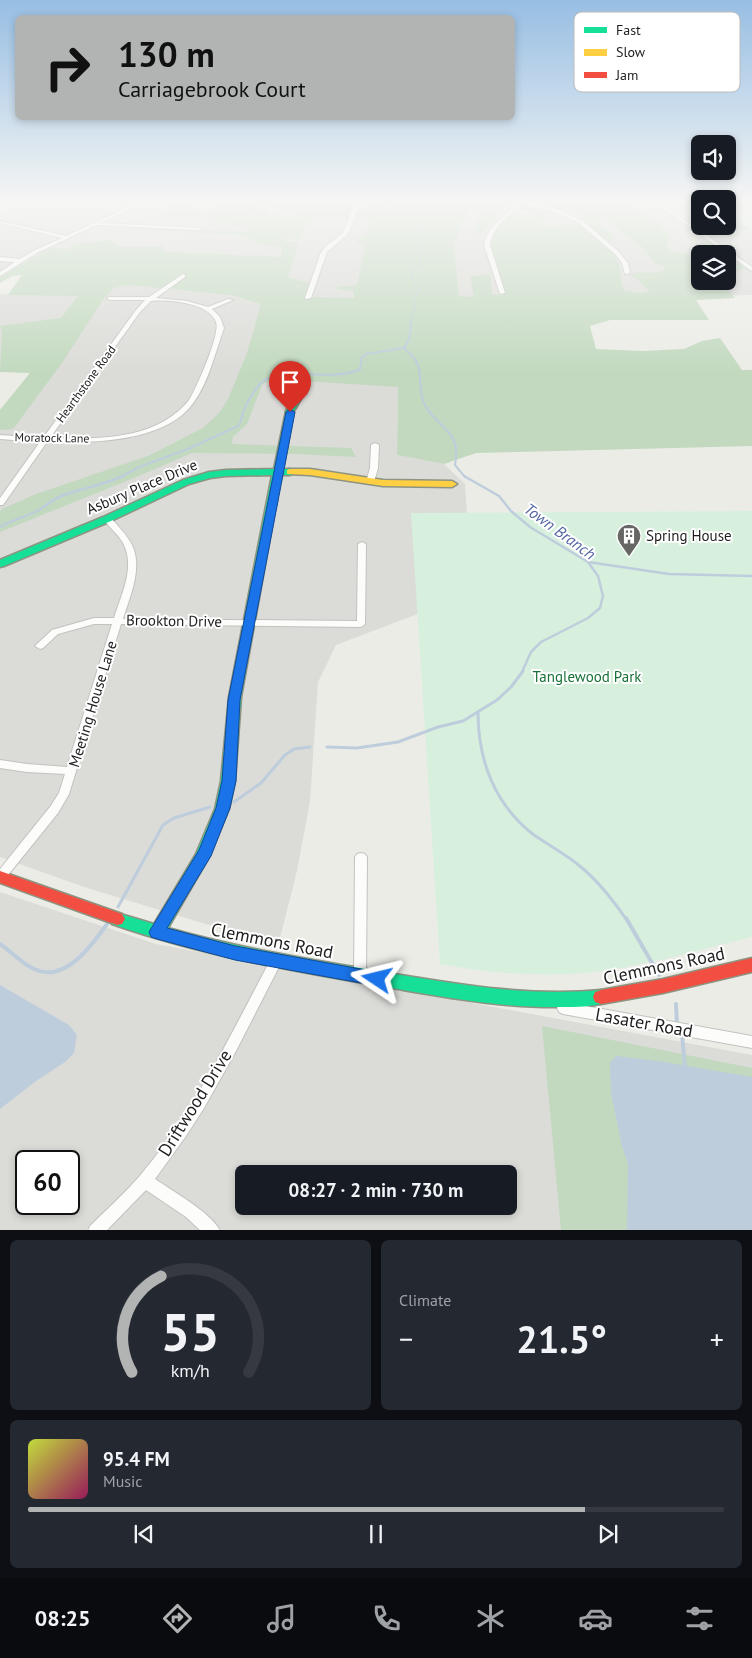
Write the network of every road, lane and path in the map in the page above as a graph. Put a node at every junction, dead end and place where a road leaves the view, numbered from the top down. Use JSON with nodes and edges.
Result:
{"nodes":[{"id":1,"x":23,"y":258,"type":"edge"},
{"id":2,"x":322,"y":258,"type":"edge"},
{"id":3,"x":491,"y":258,"type":"edge"},
{"id":4,"x":621,"y":258,"type":"edge"},
{"id":5,"x":737,"y":258,"type":"edge"},
{"id":6,"x":0,"y":259,"type":"edge"},
{"id":7,"x":20,"y":260,"type":"junction"},
{"id":8,"x":752,"y":269,"type":"edge"},
{"id":9,"x":627,"y":273,"type":"dead end"},
{"id":10,"x":0,"y":274,"type":"edge"},
{"id":11,"x":183,"y":276,"type":"dead end"},
{"id":12,"x":502,"y":293,"type":"dead end"},
{"id":13,"x":110,"y":298,"type":"dead end"},
{"id":14,"x":308,"y":298,"type":"dead end"},
{"id":15,"x":149,"y":300,"type":"junction"},
{"id":16,"x":230,"y":300,"type":"dead end"},
{"id":17,"x":208,"y":310,"type":"junction"},
{"id":18,"x":305,"y":385,"type":"dead end"},
{"id":19,"x":0,"y":437,"type":"edge"},
{"id":20,"x":45,"y":440,"type":"junction"},
{"id":21,"x":375,"y":445,"type":"dead end"},
{"id":22,"x":278,"y":472,"type":"junction"},
{"id":23,"x":370,"y":482,"type":"junction"},
{"id":24,"x":452,"y":484,"type":"dead end"},
{"id":25,"x":0,"y":503,"type":"edge"},
{"id":26,"x":107,"y":519,"type":"junction"},
{"id":27,"x":362,"y":544,"type":"dead end"},
{"id":28,"x":0,"y":564,"type":"edge"},
{"id":29,"x":118,"y":620,"type":"junction"},
{"id":30,"x":248,"y":622,"type":"junction"},
{"id":31,"x":40,"y":646,"type":"dead end"},
{"id":32,"x":0,"y":764,"type":"edge"},
{"id":33,"x":72,"y":771,"type":"junction"},
{"id":34,"x":361,"y":857,"type":"dead end"},
{"id":35,"x":0,"y":877,"type":"edge"},
{"id":36,"x":157,"y":932,"type":"junction"},
{"id":37,"x":276,"y":961,"type":"junction"},
{"id":38,"x":752,"y":965,"type":"edge"},
{"id":39,"x":360,"y":976,"type":"junction"},
{"id":40,"x":537,"y":1001,"type":"junction"},
{"id":41,"x":752,"y":1042,"type":"edge"},
{"id":42,"x":145,"y":1181,"type":"junction"},
{"id":43,"x":95,"y":1230,"type":"edge"},
{"id":44,"x":213,"y":1230,"type":"edge"}],
"edges":[{"from":1,"to":7,"type":"street"},
{"from":2,"to":14,"type":"street"},
{"from":3,"to":12,"type":"street"},
{"from":4,"to":9,"type":"street"},
{"from":5,"to":8,"type":"street"},
{"from":6,"to":7,"type":"street"},
{"from":7,"to":10,"type":"street"},
{"from":11,"to":15,"type":"street","name":"Hearthstone Road"},
{"from":13,"to":15,"type":"street"},
{"from":15,"to":17,"type":"street"},
{"from":15,"to":20,"type":"street","name":"Hearthstone Road"},
{"from":16,"to":17,"type":"street"},
{"from":17,"to":20,"type":"street","name":"Moratock Lane"},
{"from":18,"to":22,"type":"street"},
{"from":19,"to":20,"type":"street","name":"Moratock Lane"},
{"from":20,"to":25,"type":"street","name":"Hearthstone Road"},
{"from":21,"to":23,"type":"street"},
{"from":22,"to":23,"type":"street","name":"Asbury Place Drive"},
{"from":22,"to":26,"type":"street","name":"Asbury Place Drive"},
{"from":22,"to":30,"type":"street"},
{"from":23,"to":24,"type":"street","name":"Asbury Place Drive"},
{"from":26,"to":28,"type":"street","name":"Asbury Place Drive"},
{"from":26,"to":29,"type":"street","name":"Meeting House Lane"},
{"from":27,"to":30,"type":"street","name":"Brookton Drive"},
{"from":29,"to":30,"type":"street","name":"Brookton Drive"},
{"from":29,"to":31,"type":"street","name":"Brookton Drive"},
{"from":29,"to":33,"type":"street","name":"Meeting House Lane"},
{"from":30,"to":36,"type":"street"},
{"from":32,"to":33,"type":"street"},
{"from":33,"to":35,"type":"street","name":"Meeting House Lane"},
{"from":34,"to":39,"type":"street"},
{"from":35,"to":36,"type":"street","name":"Clemmons Road"},
{"from":36,"to":37,"type":"street","name":"Clemmons Road"},
{"from":37,"to":39,"type":"street","name":"Clemmons Road"},
{"from":37,"to":42,"type":"street","name":"Driftwood Drive"},
{"from":38,"to":40,"type":"street","name":"Clemmons Road"},
{"from":39,"to":40,"type":"street","name":"Clemmons Road"},
{"from":40,"to":41,"type":"street","name":"Lasater Road"},
{"from":42,"to":43,"type":"street","name":"Driftwood Drive"},
{"from":42,"to":44,"type":"street"}]}
